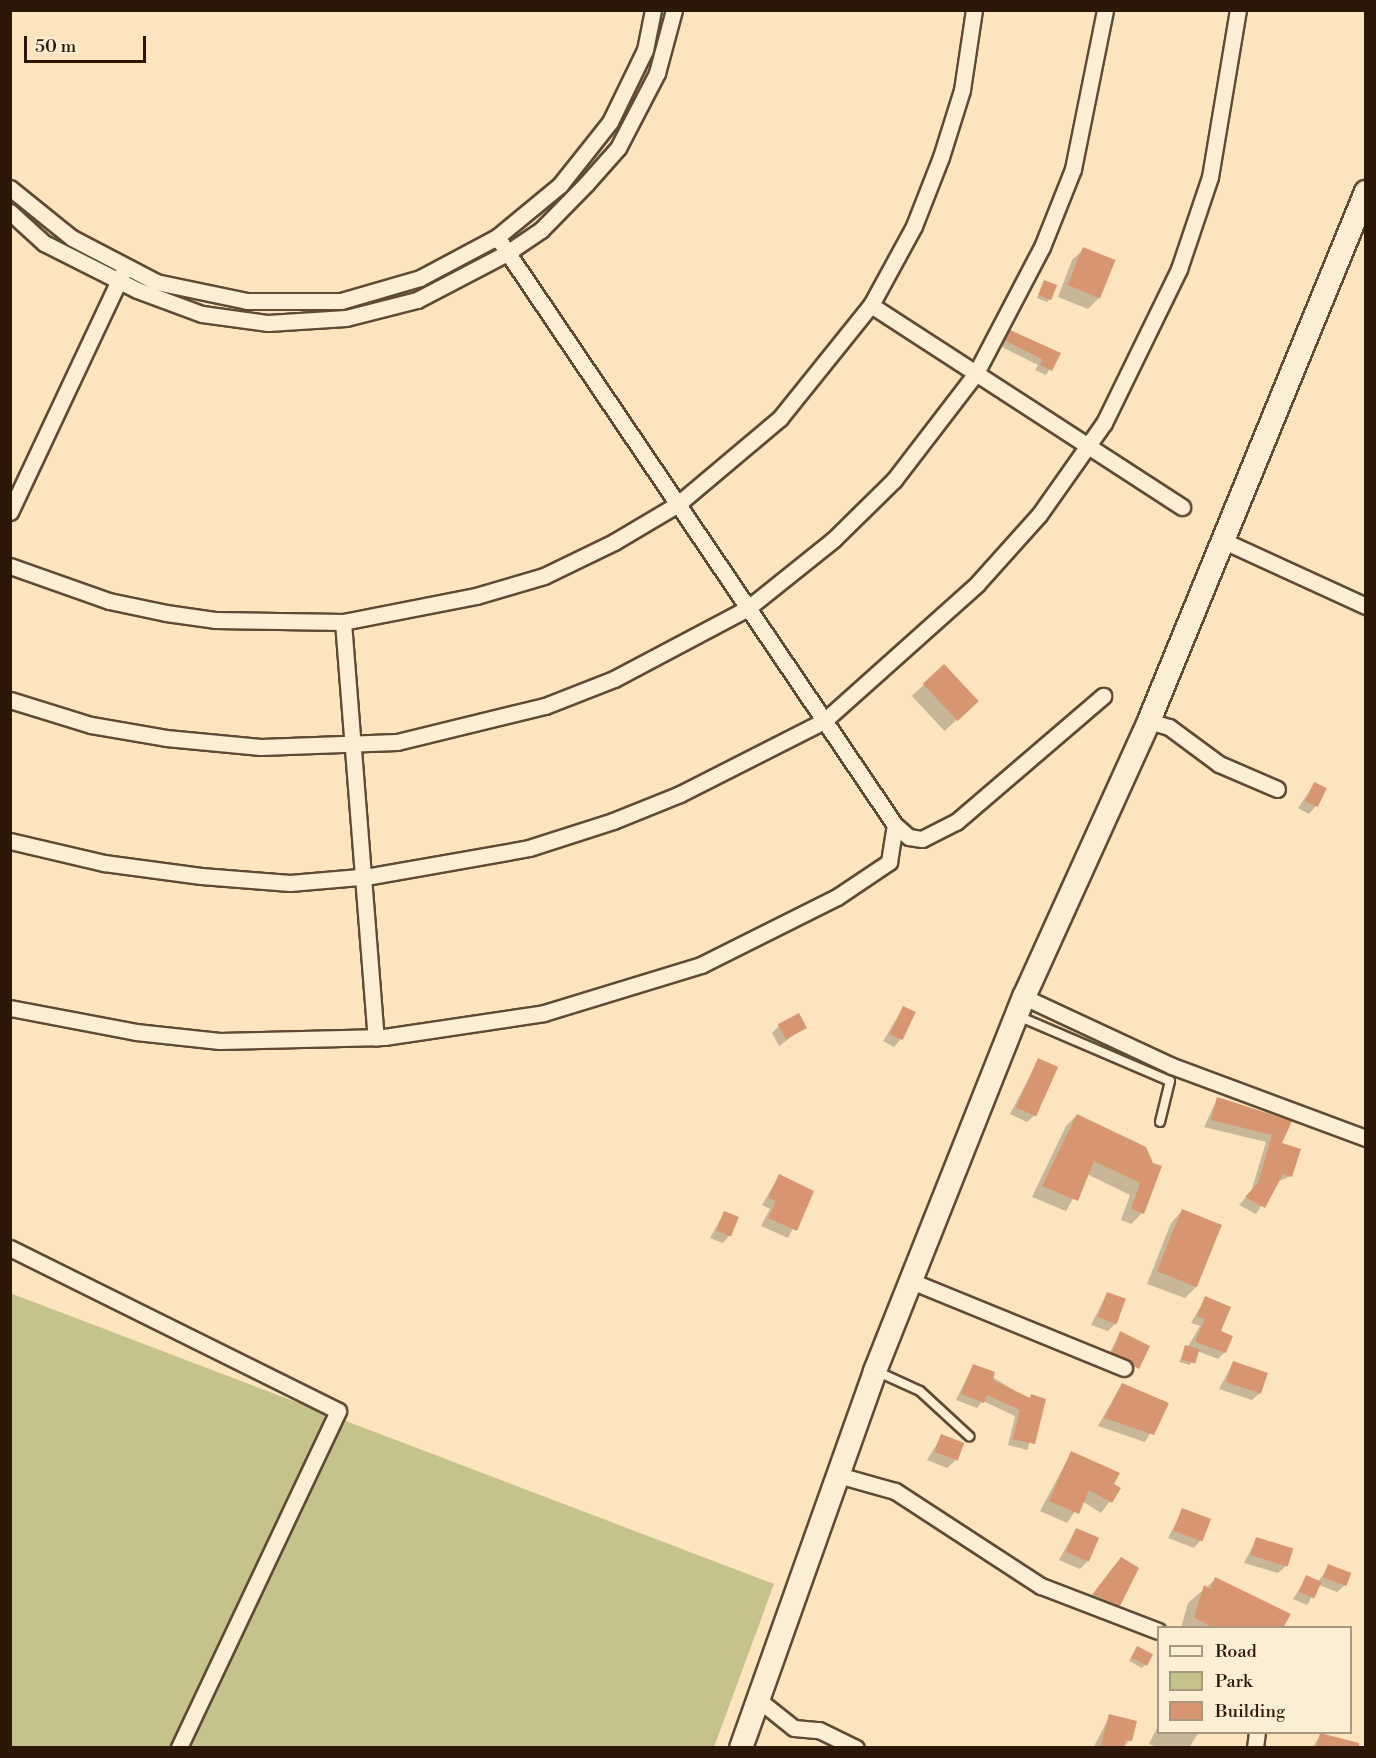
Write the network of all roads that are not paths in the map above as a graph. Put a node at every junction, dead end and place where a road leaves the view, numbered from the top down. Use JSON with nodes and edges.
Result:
{"nodes":[{"id":1,"x":652,"y":10,"type":"edge"},
{"id":2,"x":674,"y":10,"type":"edge"},
{"id":3,"x":975,"y":10,"type":"edge"},
{"id":4,"x":1105,"y":10,"type":"edge"},
{"id":5,"x":1238,"y":10,"type":"edge"},
{"id":6,"x":10,"y":188,"type":"edge"},
{"id":7,"x":1365,"y":192,"type":"edge"},
{"id":8,"x":10,"y":212,"type":"edge"},
{"id":9,"x":497,"y":237,"type":"junction"},
{"id":10,"x":507,"y":253,"type":"junction"},
{"id":11,"x":126,"y":266,"type":"junction"},
{"id":12,"x":118,"y":282,"type":"junction"},
{"id":13,"x":872,"y":305,"type":"junction"},
{"id":14,"x":678,"y":504,"type":"junction"},
{"id":15,"x":1182,"y":507,"type":"dead end"},
{"id":16,"x":10,"y":512,"type":"edge"},
{"id":17,"x":1224,"y":541,"type":"junction"},
{"id":18,"x":10,"y":566,"type":"edge"},
{"id":19,"x":1365,"y":606,"type":"edge"},
{"id":20,"x":748,"y":608,"type":"junction"},
{"id":21,"x":342,"y":622,"type":"junction"},
{"id":22,"x":1103,"y":696,"type":"dead end"},
{"id":23,"x":10,"y":700,"type":"edge"},
{"id":24,"x":824,"y":721,"type":"junction"},
{"id":25,"x":1149,"y":721,"type":"junction"},
{"id":26,"x":1277,"y":789,"type":"dead end"},
{"id":27,"x":896,"y":825,"type":"junction"},
{"id":28,"x":10,"y":841,"type":"edge"},
{"id":29,"x":1020,"y":1006,"type":"junction"},
{"id":30,"x":10,"y":1008,"type":"edge"},
{"id":31,"x":376,"y":1038,"type":"junction"},
{"id":32,"x":1160,"y":1122,"type":"dead end"},
{"id":33,"x":1365,"y":1138,"type":"edge"},
{"id":34,"x":10,"y":1248,"type":"edge"},
{"id":35,"x":911,"y":1281,"type":"junction"},
{"id":36,"x":1124,"y":1368,"type":"dead end"},
{"id":37,"x":875,"y":1371,"type":"junction"},
{"id":38,"x":969,"y":1436,"type":"dead end"},
{"id":39,"x":838,"y":1475,"type":"junction"},
{"id":40,"x":1157,"y":1631,"type":"edge"},
{"id":41,"x":760,"y":1701,"type":"junction"},
{"id":42,"x":178,"y":1748,"type":"edge"},
{"id":43,"x":741,"y":1748,"type":"edge"},
{"id":44,"x":856,"y":1748,"type":"edge"}],
"edges":[{"from":1,"to":9,"type":"street"},
{"from":2,"to":10,"type":"street"},
{"from":3,"to":13,"type":"street"},
{"from":4,"to":20,"type":"street"},
{"from":5,"to":24,"type":"street"},
{"from":6,"to":11,"type":"street"},
{"from":7,"to":17,"type":"street"},
{"from":8,"to":12,"type":"street"},
{"from":9,"to":10,"type":"street"},
{"from":9,"to":11,"type":"street"},
{"from":10,"to":12,"type":"street"},
{"from":10,"to":14,"type":"street"},
{"from":11,"to":12,"type":"street"},
{"from":12,"to":16,"type":"street"},
{"from":13,"to":14,"type":"street"},
{"from":13,"to":15,"type":"street"},
{"from":14,"to":20,"type":"street"},
{"from":14,"to":21,"type":"street"},
{"from":17,"to":19,"type":"street"},
{"from":17,"to":25,"type":"street"},
{"from":18,"to":21,"type":"street"},
{"from":20,"to":23,"type":"street"},
{"from":20,"to":24,"type":"street"},
{"from":21,"to":31,"type":"street"},
{"from":22,"to":27,"type":"street"},
{"from":24,"to":27,"type":"street"},
{"from":24,"to":28,"type":"street"},
{"from":25,"to":26,"type":"street"},
{"from":25,"to":29,"type":"street"},
{"from":27,"to":31,"type":"street"},
{"from":29,"to":32,"type":"lane"},
{"from":29,"to":33,"type":"street"},
{"from":29,"to":35,"type":"street"},
{"from":30,"to":31,"type":"street"},
{"from":34,"to":42,"type":"street"},
{"from":35,"to":36,"type":"street"},
{"from":35,"to":37,"type":"street"},
{"from":37,"to":38,"type":"lane"},
{"from":37,"to":39,"type":"street"},
{"from":39,"to":40,"type":"street"},
{"from":39,"to":41,"type":"street"},
{"from":41,"to":43,"type":"street"},
{"from":41,"to":44,"type":"street"}]}
